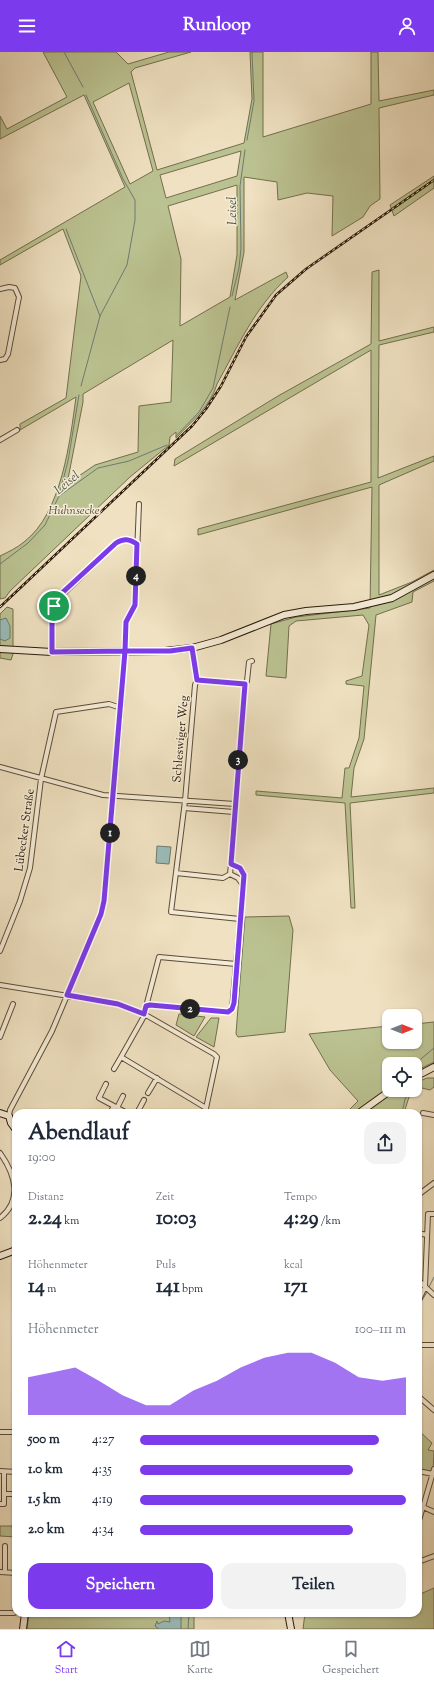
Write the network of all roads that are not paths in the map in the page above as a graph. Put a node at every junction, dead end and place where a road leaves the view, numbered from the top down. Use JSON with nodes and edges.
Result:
{"nodes":[{"id":1,"x":0,"y":289,"type":"edge"},
{"id":2,"x":0,"y":360,"type":"edge"},
{"id":3,"x":18,"y":430,"type":"dead end"},
{"id":4,"x":0,"y":440,"type":"edge"},
{"id":5,"x":139,"y":504,"type":"dead end"},
{"id":6,"x":137,"y":544,"type":"junction"},
{"id":7,"x":434,"y":575,"type":"edge"},
{"id":8,"x":192,"y":648,"type":"junction"},
{"id":9,"x":0,"y":650,"type":"edge"},
{"id":10,"x":125,"y":651,"type":"junction"},
{"id":11,"x":52,"y":652,"type":"junction"},
{"id":12,"x":252,"y":661,"type":"dead end"},
{"id":13,"x":197,"y":680,"type":"junction"},
{"id":14,"x":245,"y":684,"type":"junction"},
{"id":15,"x":121,"y":708,"type":"junction"},
{"id":16,"x":0,"y":767,"type":"edge"},
{"id":17,"x":41,"y":779,"type":"junction"},
{"id":18,"x":113,"y":796,"type":"junction"},
{"id":19,"x":185,"y":801,"type":"junction"},
{"id":20,"x":235,"y":804,"type":"junction"},
{"id":21,"x":184,"y":808,"type":"junction"},
{"id":22,"x":234,"y":812,"type":"junction"},
{"id":23,"x":231,"y":864,"type":"junction"},
{"id":24,"x":176,"y":873,"type":"junction"},
{"id":25,"x":230,"y":874,"type":"junction"},
{"id":26,"x":242,"y":885,"type":"junction"},
{"id":27,"x":240,"y":919,"type":"junction"},
{"id":28,"x":0,"y":951,"type":"edge"},
{"id":29,"x":236,"y":964,"type":"junction"},
{"id":30,"x":0,"y":985,"type":"edge"},
{"id":31,"x":67,"y":995,"type":"junction"},
{"id":32,"x":13,"y":1004,"type":"dead end"},
{"id":33,"x":146,"y":1006,"type":"junction"},
{"id":34,"x":144,"y":1014,"type":"junction"},
{"id":35,"x":2,"y":1029,"type":"edge"},
{"id":36,"x":0,"y":1037,"type":"edge"},
{"id":37,"x":121,"y":1057,"type":"junction"},
{"id":38,"x":434,"y":1068,"type":"edge"},
{"id":39,"x":114,"y":1069,"type":"dead end"},
{"id":40,"x":422,"y":1073,"type":"edge"},
{"id":41,"x":156,"y":1078,"type":"junction"},
{"id":42,"x":106,"y":1084,"type":"dead end"},
{"id":43,"x":148,"y":1093,"type":"dead end"},
{"id":44,"x":123,"y":1096,"type":"dead end"},
{"id":45,"x":382,"y":1096,"type":"edge"},
{"id":46,"x":144,"y":1100,"type":"dead end"},
{"id":47,"x":116,"y":1107,"type":"junction"},
{"id":48,"x":206,"y":1108,"type":"joint"},
{"id":49,"x":120,"y":1109,"type":"edge"},
{"id":50,"x":139,"y":1109,"type":"edge"},
{"id":51,"x":365,"y":1109,"type":"edge"},
{"id":52,"x":0,"y":1113,"type":"edge"},
{"id":53,"x":424,"y":1113,"type":"dead end"},
{"id":54,"x":434,"y":1115,"type":"edge"},
{"id":55,"x":9,"y":1116,"type":"junction"},
{"id":56,"x":12,"y":1124,"type":"edge"},
{"id":57,"x":0,"y":1153,"type":"edge"},
{"id":58,"x":12,"y":1174,"type":"edge"},
{"id":59,"x":434,"y":1183,"type":"edge"},
{"id":60,"x":422,"y":1191,"type":"edge"},
{"id":61,"x":12,"y":1203,"type":"edge"},
{"id":62,"x":434,"y":1214,"type":"edge"},
{"id":63,"x":0,"y":1218,"type":"edge"},
{"id":64,"x":422,"y":1234,"type":"edge"},
{"id":65,"x":427,"y":1235,"type":"junction"},
{"id":66,"x":12,"y":1252,"type":"edge"},
{"id":67,"x":0,"y":1256,"type":"edge"},
{"id":68,"x":422,"y":1284,"type":"edge"},
{"id":69,"x":426,"y":1287,"type":"junction"},
{"id":70,"x":433,"y":1293,"type":"edge"},
{"id":71,"x":422,"y":1294,"type":"edge"},
{"id":72,"x":434,"y":1345,"type":"edge"},
{"id":73,"x":422,"y":1346,"type":"edge"},
{"id":74,"x":422,"y":1400,"type":"edge"},
{"id":75,"x":434,"y":1410,"type":"edge"},
{"id":76,"x":0,"y":1432,"type":"edge"},
{"id":77,"x":12,"y":1432,"type":"edge"},
{"id":78,"x":2,"y":1471,"type":"edge"},
{"id":79,"x":422,"y":1471,"type":"edge"},
{"id":80,"x":12,"y":1472,"type":"edge"},
{"id":81,"x":434,"y":1472,"type":"edge"},
{"id":82,"x":4,"y":1494,"type":"junction"},
{"id":83,"x":12,"y":1494,"type":"edge"},
{"id":84,"x":0,"y":1504,"type":"edge"},
{"id":85,"x":423,"y":1507,"type":"junction"},
{"id":86,"x":422,"y":1510,"type":"edge"},
{"id":87,"x":434,"y":1512,"type":"edge"},
{"id":88,"x":5,"y":1546,"type":"dead end"},
{"id":89,"x":434,"y":1556,"type":"edge"},
{"id":90,"x":422,"y":1560,"type":"edge"},
{"id":91,"x":0,"y":1572,"type":"edge"},
{"id":92,"x":5,"y":1572,"type":"junction"},
{"id":93,"x":12,"y":1573,"type":"edge"},
{"id":94,"x":0,"y":1613,"type":"edge"},
{"id":95,"x":12,"y":1613,"type":"edge"},
{"id":96,"x":24,"y":1617,"type":"edge"},
{"id":97,"x":289,"y":1617,"type":"edge"},
{"id":98,"x":23,"y":1629,"type":"edge"},
{"id":99,"x":291,"y":1629,"type":"edge"}],
"edges":[{"from":1,"to":2,"type":"street"},
{"from":3,"to":4,"type":"street"},
{"from":5,"to":6,"type":"street"},
{"from":6,"to":10,"type":"street"},
{"from":6,"to":11,"type":"street"},
{"from":7,"to":8,"type":"street"},
{"from":8,"to":10,"type":"street"},
{"from":8,"to":13,"type":"street","name":"Schleswiger Weg"},
{"from":9,"to":11,"type":"street"},
{"from":10,"to":11,"type":"street"},
{"from":10,"to":15,"type":"street"},
{"from":12,"to":14,"type":"street"},
{"from":13,"to":14,"type":"street"},
{"from":13,"to":19,"type":"street","name":"Schleswiger Weg"},
{"from":14,"to":20,"type":"street"},
{"from":15,"to":17,"type":"street","name":"Lübecker Straße"},
{"from":15,"to":18,"type":"street"},
{"from":16,"to":17,"type":"street"},
{"from":17,"to":18,"type":"street"},
{"from":17,"to":28,"type":"street","name":"Lübecker Straße"},
{"from":18,"to":19,"type":"street"},
{"from":18,"to":31,"type":"street"},
{"from":19,"to":20,"type":"street"},
{"from":19,"to":21,"type":"street","name":"Schleswiger Weg"},
{"from":20,"to":22,"type":"street"},
{"from":21,"to":22,"type":"street"},
{"from":21,"to":24,"type":"street","name":"Schleswiger Weg"},
{"from":22,"to":23,"type":"street"},
{"from":23,"to":25,"type":"street"},
{"from":23,"to":26,"type":"street"},
{"from":24,"to":25,"type":"street"},
{"from":24,"to":27,"type":"street","name":"Schleswiger Weg"},
{"from":25,"to":26,"type":"street"},
{"from":26,"to":27,"type":"street"},
{"from":27,"to":29,"type":"street"},
{"from":29,"to":33,"type":"street"},
{"from":29,"to":33,"type":"street"},
{"from":30,"to":31,"type":"street"},
{"from":31,"to":34,"type":"street"},
{"from":31,"to":55,"type":"street"},
{"from":32,"to":35,"type":"street"},
{"from":33,"to":34,"type":"street"},
{"from":34,"to":37,"type":"street"},
{"from":34,"to":48,"type":"street"},
{"from":35,"to":36,"type":"street"},
{"from":37,"to":39,"type":"street"},
{"from":37,"to":41,"type":"street"},
{"from":38,"to":40,"type":"street"},
{"from":41,"to":43,"type":"street"},
{"from":41,"to":48,"type":"street"},
{"from":42,"to":47,"type":"street"},
{"from":44,"to":47,"type":"street"},
{"from":45,"to":51,"type":"street"},
{"from":46,"to":50,"type":"street"},
{"from":47,"to":49,"type":"street"},
{"from":52,"to":55,"type":"street"},
{"from":53,"to":54,"type":"street"},
{"from":55,"to":56,"type":"street"},
{"from":57,"to":58,"type":"street"},
{"from":59,"to":60,"type":"street"},
{"from":61,"to":63,"type":"street"},
{"from":62,"to":65,"type":"street"},
{"from":64,"to":65,"type":"street"},
{"from":65,"to":69,"type":"street"},
{"from":66,"to":67,"type":"street"},
{"from":68,"to":69,"type":"street"},
{"from":69,"to":70,"type":"street"},
{"from":69,"to":71,"type":"street"},
{"from":72,"to":73,"type":"street"},
{"from":74,"to":75,"type":"street"},
{"from":76,"to":77,"type":"street"},
{"from":78,"to":80,"type":"street"},
{"from":78,"to":82,"type":"street"},
{"from":79,"to":81,"type":"street"},
{"from":81,"to":85,"type":"street"},
{"from":82,"to":83,"type":"street"},
{"from":82,"to":84,"type":"street"},
{"from":85,"to":86,"type":"street"},
{"from":85,"to":87,"type":"street"},
{"from":88,"to":92,"type":"street"},
{"from":89,"to":90,"type":"street"},
{"from":91,"to":92,"type":"street"},
{"from":92,"to":93,"type":"street"},
{"from":94,"to":95,"type":"street"},
{"from":96,"to":98,"type":"street"},
{"from":97,"to":99,"type":"street"}]}
